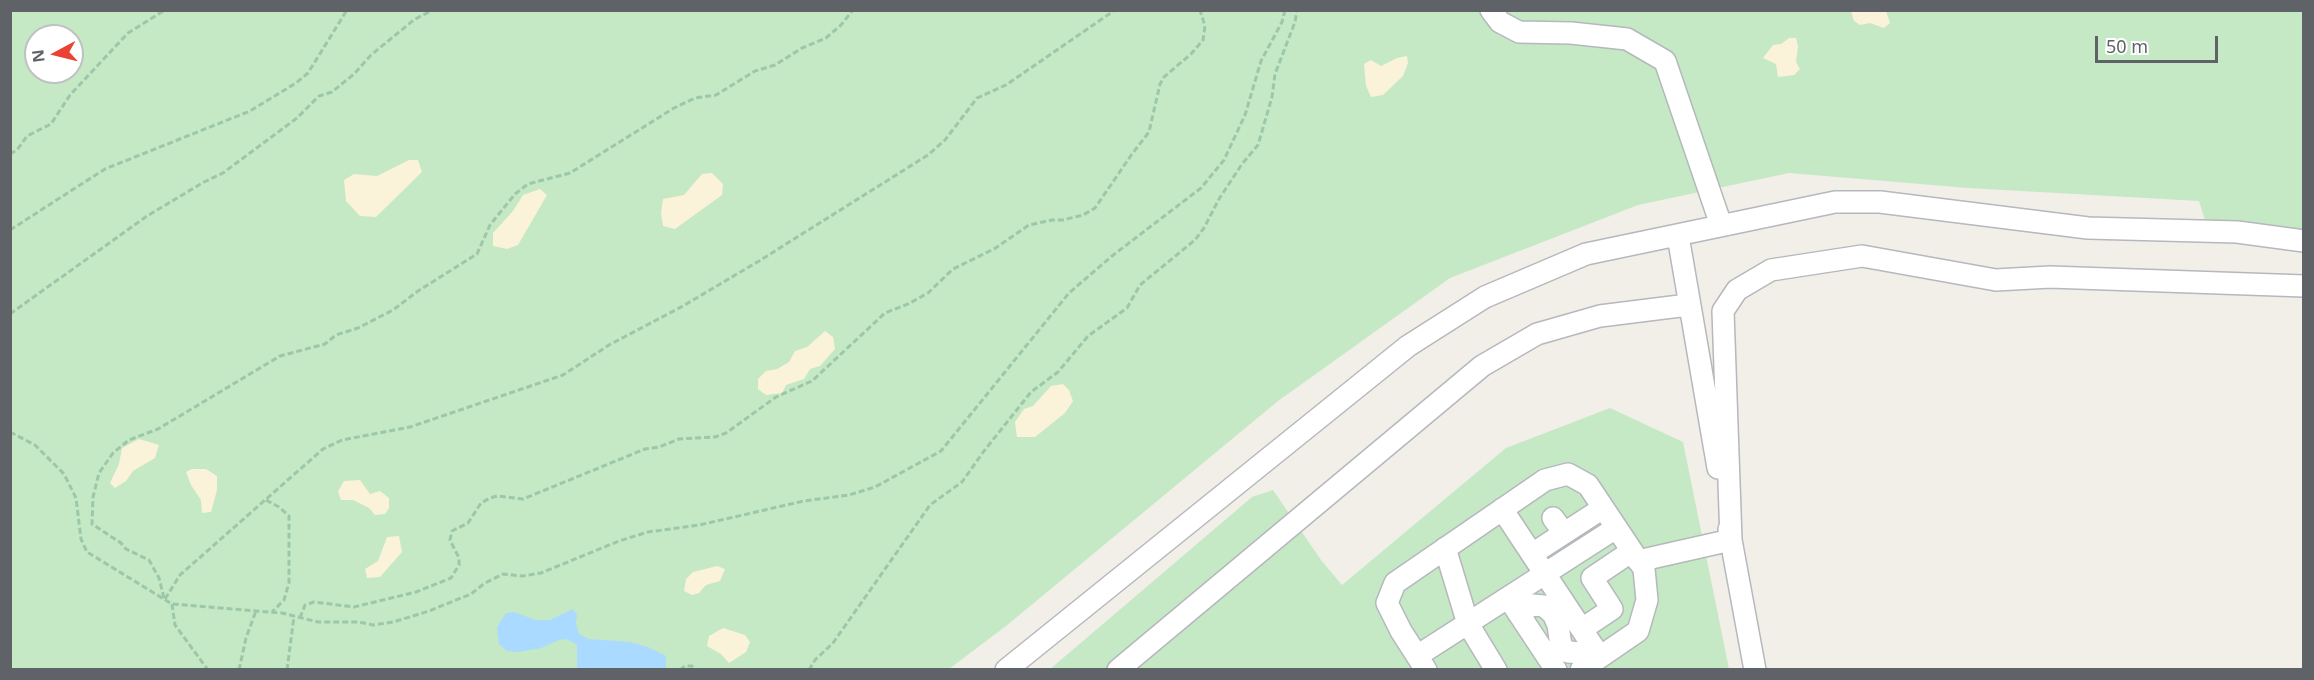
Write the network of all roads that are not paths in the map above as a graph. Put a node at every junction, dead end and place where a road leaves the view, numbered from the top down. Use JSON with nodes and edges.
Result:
{"nodes":[{"id":1,"x":1491,"y":10,"type":"edge"},
{"id":2,"x":1721,"y":225,"type":"junction"},
{"id":3,"x":1678,"y":236,"type":"junction"},
{"id":4,"x":2304,"y":241,"type":"edge"},
{"id":5,"x":2304,"y":286,"type":"edge"},
{"id":6,"x":1688,"y":305,"type":"junction"},
{"id":7,"x":1502,"y":508,"type":"junction"},
{"id":8,"x":1603,"y":508,"type":"junction"},
{"id":9,"x":1616,"y":528,"type":"junction"},
{"id":10,"x":1731,"y":540,"type":"junction"},
{"id":11,"x":1445,"y":548,"type":"junction"},
{"id":12,"x":1532,"y":554,"type":"junction"},
{"id":13,"x":1635,"y":556,"type":"junction"},
{"id":14,"x":1545,"y":574,"type":"junction"},
{"id":15,"x":1513,"y":605,"type":"junction"},
{"id":16,"x":1468,"y":624,"type":"junction"},
{"id":17,"x":1592,"y":644,"type":"junction"},
{"id":18,"x":1422,"y":663,"type":"edge"},
{"id":19,"x":1006,"y":669,"type":"edge"},
{"id":20,"x":1118,"y":669,"type":"edge"},
{"id":21,"x":1496,"y":669,"type":"edge"},
{"id":22,"x":1556,"y":669,"type":"edge"},
{"id":23,"x":1581,"y":669,"type":"edge"},
{"id":24,"x":1755,"y":669,"type":"edge"}],
"edges":[{"from":1,"to":2,"type":"street"},
{"from":2,"to":3,"type":"street"},
{"from":2,"to":4,"type":"street"},
{"from":3,"to":6,"type":"street"},
{"from":3,"to":19,"type":"street"},
{"from":5,"to":10,"type":"street"},
{"from":6,"to":10,"type":"street"},
{"from":6,"to":20,"type":"street"},
{"from":7,"to":8,"type":"street"},
{"from":7,"to":11,"type":"street"},
{"from":7,"to":12,"type":"street"},
{"from":8,"to":9,"type":"street"},
{"from":8,"to":12,"type":"street"},
{"from":9,"to":13,"type":"street"},
{"from":9,"to":14,"type":"street"},
{"from":10,"to":13,"type":"street"},
{"from":10,"to":24,"type":"street"},
{"from":11,"to":16,"type":"street"},
{"from":11,"to":18,"type":"street"},
{"from":12,"to":14,"type":"street"},
{"from":13,"to":17,"type":"street"},
{"from":13,"to":17,"type":"street"},
{"from":14,"to":15,"type":"street"},
{"from":14,"to":17,"type":"street"},
{"from":15,"to":16,"type":"street"},
{"from":15,"to":17,"type":"street"},
{"from":15,"to":22,"type":"street"},
{"from":16,"to":18,"type":"street"},
{"from":16,"to":21,"type":"street"},
{"from":17,"to":23,"type":"street"}]}
